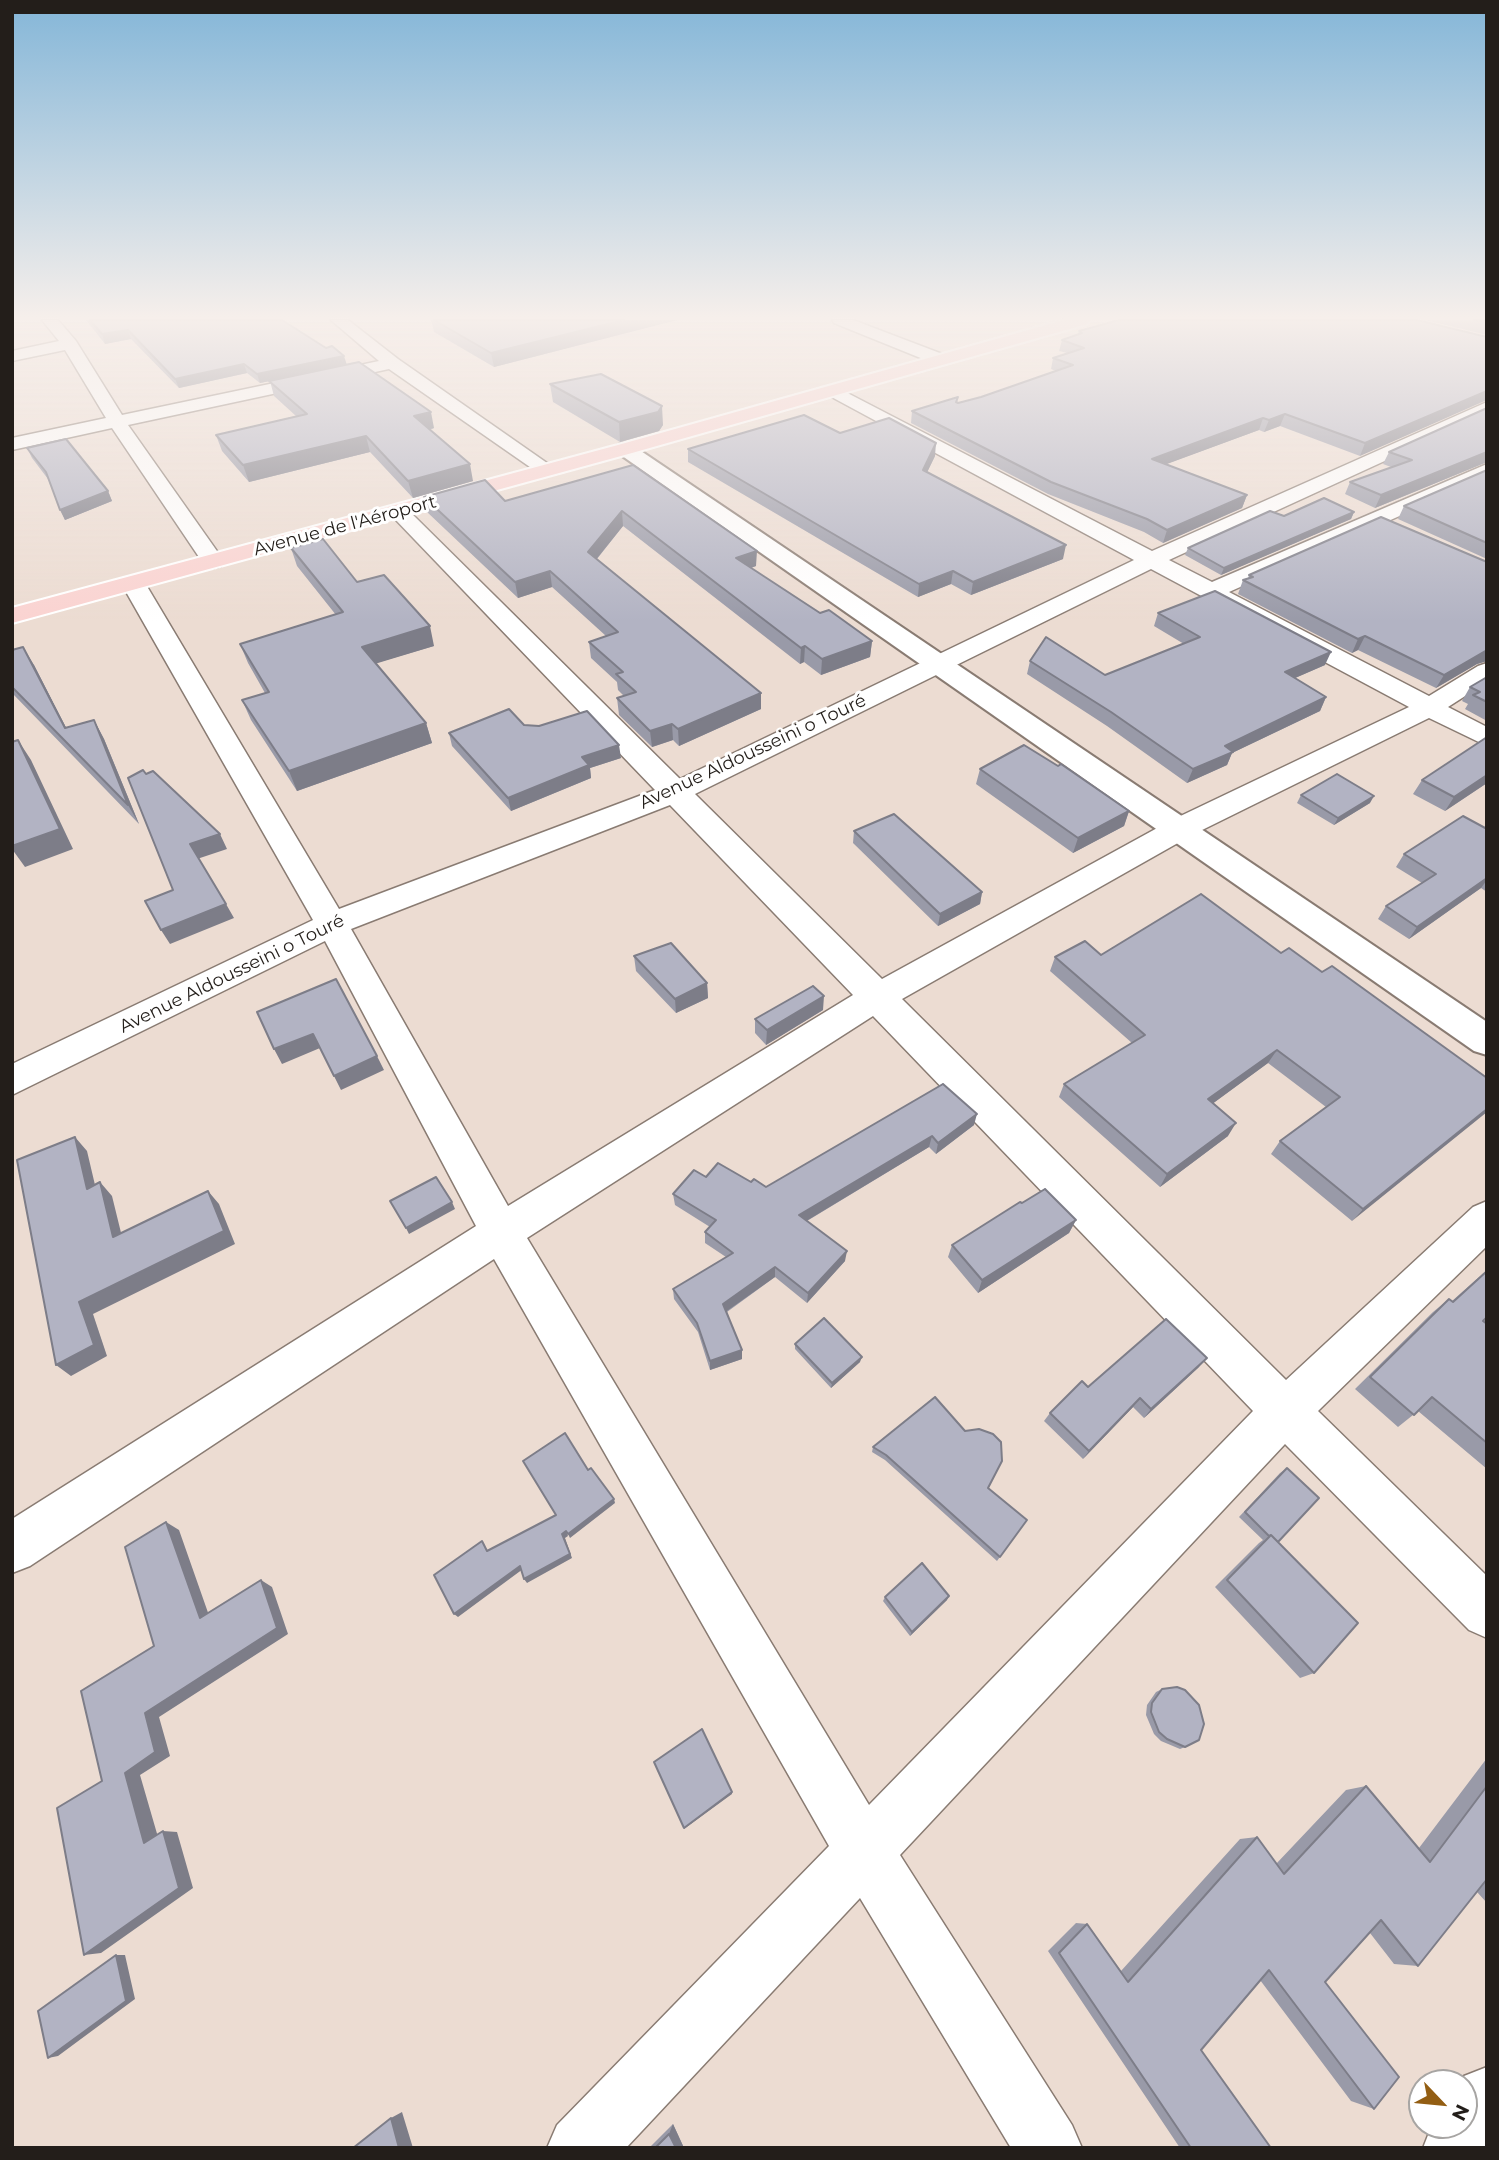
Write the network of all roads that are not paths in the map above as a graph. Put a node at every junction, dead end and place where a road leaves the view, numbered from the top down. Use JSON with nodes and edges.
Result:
{"nodes":[{"id":1,"x":123,"y":421,"type":"edge"},
{"id":2,"x":476,"y":421,"type":"edge"},
{"id":3,"x":724,"y":421,"type":"edge"},
{"id":4,"x":890,"y":421,"type":"edge"},
{"id":5,"x":1456,"y":421,"type":"edge"},
{"id":6,"x":117,"y":422,"type":"junction"},
{"id":7,"x":1447,"y":425,"type":"junction"},
{"id":8,"x":1474,"y":434,"type":"edge"},
{"id":9,"x":12,"y":444,"type":"edge"},
{"id":10,"x":625,"y":449,"type":"junction"},
{"id":11,"x":547,"y":470,"type":"junction"},
{"id":12,"x":1487,"y":470,"type":"edge"},
{"id":13,"x":1350,"y":509,"type":"edge"},
{"id":14,"x":399,"y":512,"type":"junction"},
{"id":15,"x":1372,"y":520,"type":"junction"},
{"id":16,"x":1398,"y":531,"type":"edge"},
{"id":17,"x":1151,"y":560,"type":"junction"},
{"id":18,"x":213,"y":561,"type":"junction"},
{"id":19,"x":133,"y":583,"type":"junction"},
{"id":20,"x":1209,"y":592,"type":"junction"},
{"id":21,"x":12,"y":616,"type":"edge"},
{"id":22,"x":937,"y":664,"type":"junction"},
{"id":23,"x":1487,"y":671,"type":"edge"},
{"id":24,"x":1430,"y":707,"type":"junction"},
{"id":25,"x":1487,"y":738,"type":"edge"},
{"id":26,"x":677,"y":792,"type":"junction"},
{"id":27,"x":1181,"y":828,"type":"junction"},
{"id":28,"x":332,"y":924,"type":"junction"},
{"id":29,"x":877,"y":997,"type":"junction"},
{"id":30,"x":1487,"y":1041,"type":"edge"},
{"id":31,"x":12,"y":1081,"type":"edge"},
{"id":32,"x":1487,"y":1219,"type":"edge"},
{"id":33,"x":501,"y":1232,"type":"junction"},
{"id":34,"x":1284,"y":1411,"type":"junction"},
{"id":35,"x":12,"y":1548,"type":"edge"},
{"id":36,"x":1487,"y":1612,"type":"edge"},
{"id":37,"x":863,"y":1849,"type":"junction"},
{"id":38,"x":1487,"y":2099,"type":"edge"},
{"id":39,"x":580,"y":2148,"type":"edge"},
{"id":40,"x":1049,"y":2148,"type":"edge"},
{"id":41,"x":1456,"y":2148,"type":"edge"}],
"edges":[{"from":1,"to":6,"type":"street"},
{"from":2,"to":11,"type":"street"},
{"from":3,"to":10,"type":"main road","name":"Avenue de l'Aéroport"},
{"from":4,"to":17,"type":"street"},
{"from":5,"to":7,"type":"street","name":"Avenue Aldousseini o Touré"},
{"from":6,"to":9,"type":"street"},
{"from":6,"to":18,"type":"street"},
{"from":7,"to":8,"type":"street"},
{"from":7,"to":17,"type":"street","name":"Avenue Aldousseini o Touré"},
{"from":10,"to":11,"type":"main road","name":"Avenue de l'Aéroport"},
{"from":10,"to":22,"type":"street"},
{"from":11,"to":14,"type":"main road","name":"Avenue de l'Aéroport"},
{"from":12,"to":15,"type":"street"},
{"from":13,"to":15,"type":"street"},
{"from":14,"to":18,"type":"main road","name":"Avenue de l'Aéroport"},
{"from":14,"to":26,"type":"street"},
{"from":15,"to":16,"type":"street"},
{"from":15,"to":20,"type":"street"},
{"from":17,"to":20,"type":"street"},
{"from":17,"to":22,"type":"street","name":"Avenue Aldousseini o Touré"},
{"from":18,"to":19,"type":"main road","name":"Avenue de l'Aéroport"},
{"from":19,"to":21,"type":"main road","name":"Avenue de l'Aéroport"},
{"from":19,"to":28,"type":"street"},
{"from":20,"to":24,"type":"street"},
{"from":22,"to":26,"type":"street","name":"Avenue Aldousseini o Touré"},
{"from":22,"to":27,"type":"street"},
{"from":23,"to":24,"type":"street"},
{"from":24,"to":25,"type":"street"},
{"from":24,"to":27,"type":"street"},
{"from":26,"to":28,"type":"street","name":"Avenue Aldousseini o Touré"},
{"from":26,"to":29,"type":"street"},
{"from":27,"to":29,"type":"street"},
{"from":27,"to":30,"type":"street"},
{"from":28,"to":31,"type":"street","name":"Avenue Aldousseini o Touré"},
{"from":28,"to":33,"type":"street"},
{"from":29,"to":33,"type":"street"},
{"from":29,"to":34,"type":"street"},
{"from":32,"to":34,"type":"street"},
{"from":33,"to":35,"type":"street"},
{"from":33,"to":37,"type":"street"},
{"from":34,"to":36,"type":"street"},
{"from":34,"to":37,"type":"street"},
{"from":37,"to":39,"type":"street"},
{"from":37,"to":40,"type":"street"},
{"from":38,"to":41,"type":"street"}]}
